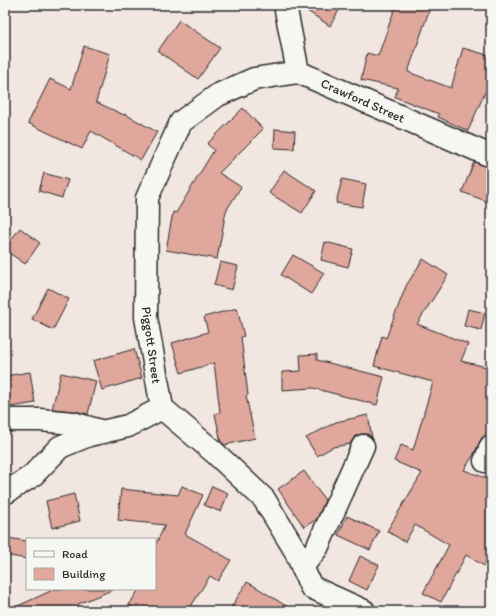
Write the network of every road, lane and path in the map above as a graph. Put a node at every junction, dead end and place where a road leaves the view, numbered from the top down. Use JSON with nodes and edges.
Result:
{"nodes":[{"id":1,"x":285,"y":5,"type":"edge"},
{"id":2,"x":298,"y":72,"type":"junction"},
{"id":3,"x":491,"y":156,"type":"edge"},
{"id":4,"x":162,"y":408,"type":"junction"},
{"id":5,"x":5,"y":420,"type":"edge"},
{"id":6,"x":104,"y":432,"type":"junction"},
{"id":7,"x":362,"y":446,"type":"dead end"},
{"id":8,"x":5,"y":493,"type":"edge"},
{"id":9,"x":302,"y":567,"type":"junction"},
{"id":10,"x":364,"y":611,"type":"edge"}],
"edges":[{"from":1,"to":2,"type":"street"},
{"from":2,"to":3,"type":"street","name":"Crawford Street"},
{"from":2,"to":4,"type":"street","name":"Piggott Street"},
{"from":4,"to":6,"type":"street"},
{"from":4,"to":9,"type":"street"},
{"from":5,"to":6,"type":"street"},
{"from":6,"to":8,"type":"street"},
{"from":7,"to":9,"type":"street"},
{"from":9,"to":10,"type":"street"}]}
